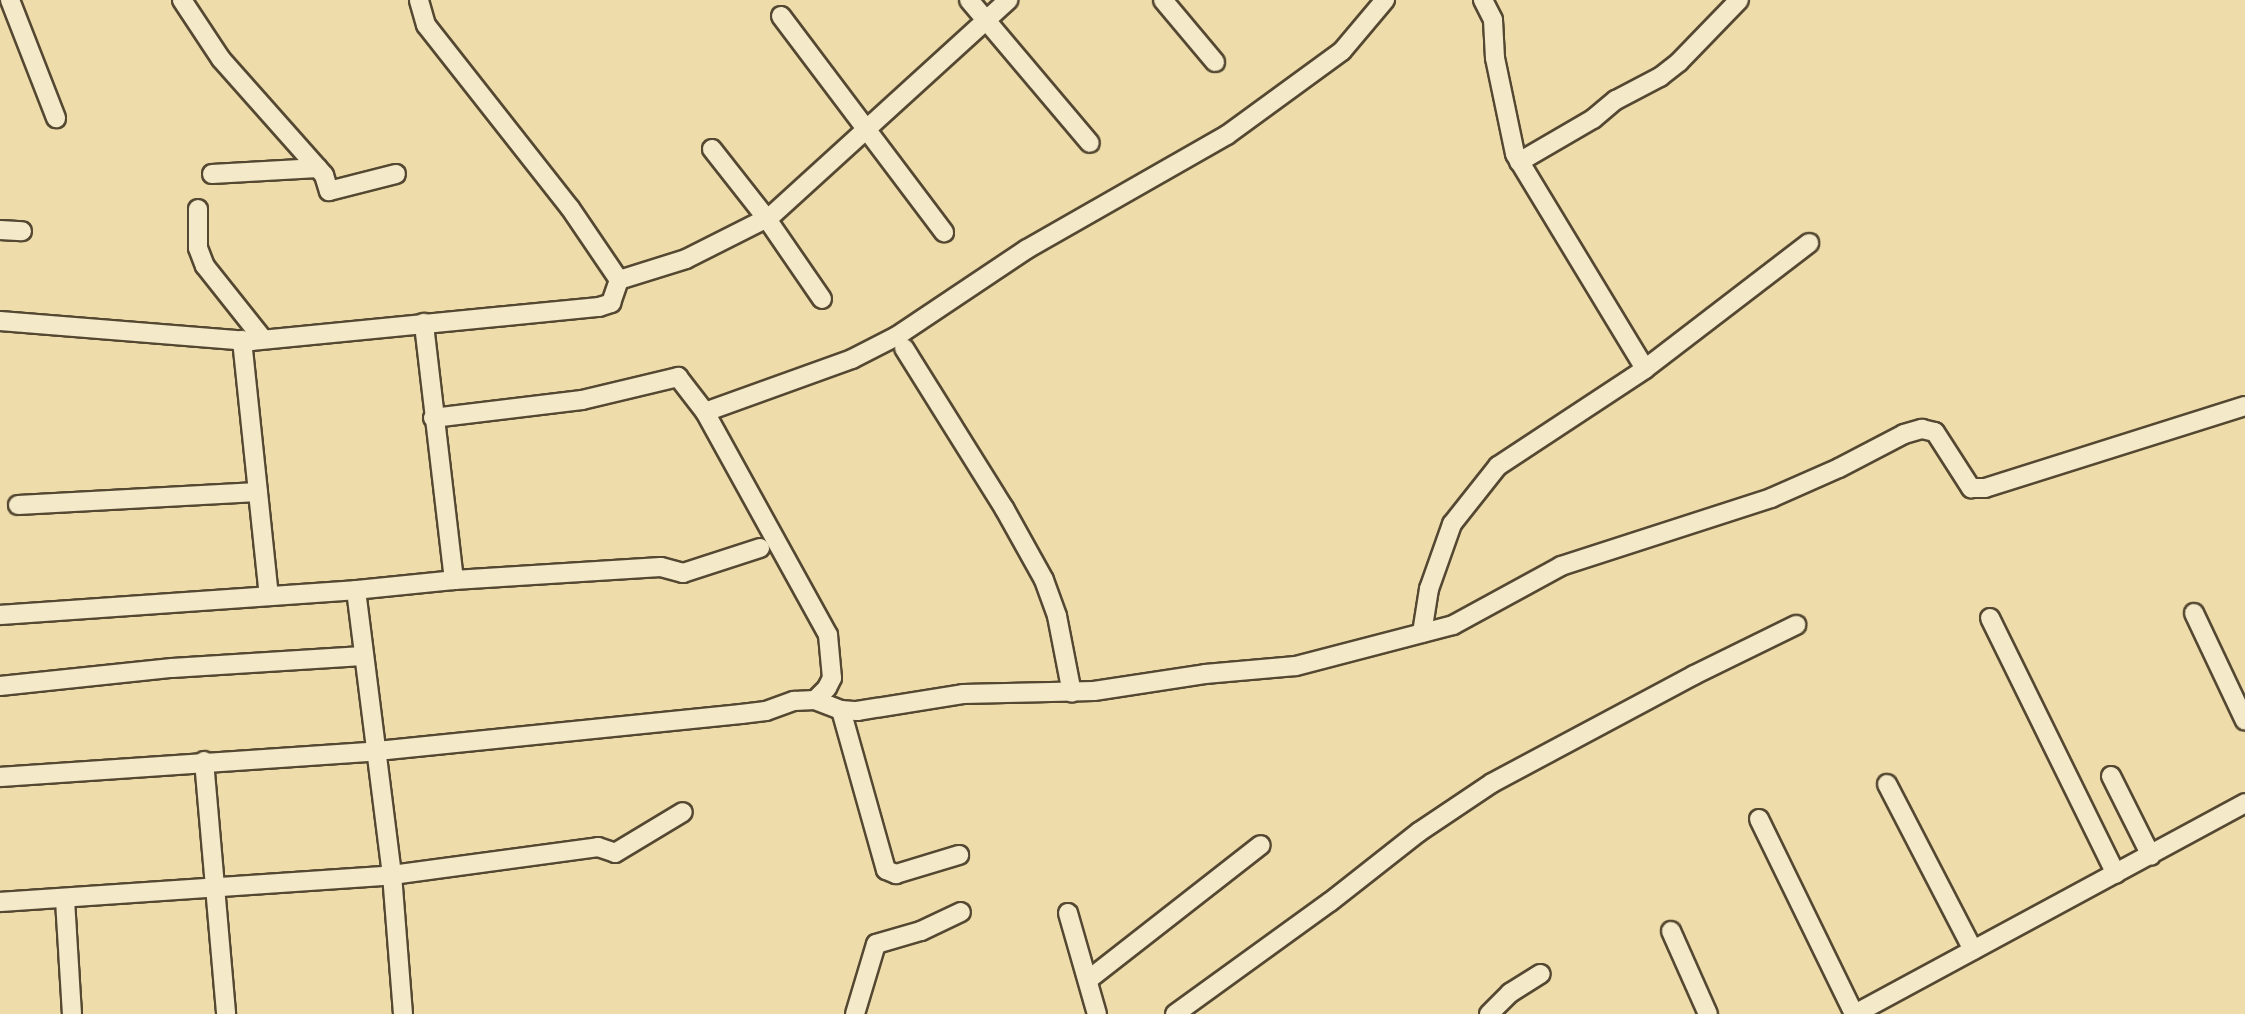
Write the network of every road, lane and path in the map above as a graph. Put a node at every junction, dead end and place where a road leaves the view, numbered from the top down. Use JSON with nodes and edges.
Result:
{"nodes":[{"id":1,"x":10,"y":0,"type":"edge"},
{"id":2,"x":182,"y":0,"type":"edge"},
{"id":3,"x":419,"y":0,"type":"edge"},
{"id":4,"x":970,"y":0,"type":"edge"},
{"id":5,"x":1007,"y":0,"type":"edge"},
{"id":6,"x":1163,"y":0,"type":"edge"},
{"id":7,"x":1385,"y":0,"type":"edge"},
{"id":8,"x":1483,"y":0,"type":"edge"},
{"id":9,"x":1739,"y":0,"type":"edge"},
{"id":10,"x":781,"y":16,"type":"dead end"},
{"id":11,"x":986,"y":21,"type":"junction"},
{"id":12,"x":1215,"y":62,"type":"dead end"},
{"id":13,"x":56,"y":118,"type":"dead end"},
{"id":14,"x":868,"y":129,"type":"junction"},
{"id":15,"x":1090,"y":143,"type":"dead end"},
{"id":16,"x":712,"y":149,"type":"dead end"},
{"id":17,"x":1519,"y":162,"type":"junction"},
{"id":18,"x":318,"y":168,"type":"junction"},
{"id":19,"x":212,"y":174,"type":"dead end"},
{"id":20,"x":396,"y":174,"type":"dead end"},
{"id":21,"x":198,"y":209,"type":"dead end"},
{"id":22,"x":767,"y":219,"type":"junction"},
{"id":23,"x":0,"y":230,"type":"edge"},
{"id":24,"x":22,"y":231,"type":"dead end"},
{"id":25,"x":944,"y":232,"type":"dead end"},
{"id":26,"x":1809,"y":243,"type":"dead end"},
{"id":27,"x":619,"y":280,"type":"junction"},
{"id":28,"x":822,"y":299,"type":"dead end"},
{"id":29,"x":0,"y":321,"type":"edge"},
{"id":30,"x":425,"y":323,"type":"junction"},
{"id":31,"x":264,"y":339,"type":"junction"},
{"id":32,"x":242,"y":340,"type":"junction"},
{"id":33,"x":904,"y":348,"type":"dead end"},
{"id":34,"x":1645,"y":369,"type":"junction"},
{"id":35,"x":2245,"y":406,"type":"edge"},
{"id":36,"x":705,"y":412,"type":"junction"},
{"id":37,"x":433,"y":418,"type":"junction"},
{"id":38,"x":258,"y":492,"type":"junction"},
{"id":39,"x":18,"y":505,"type":"dead end"},
{"id":40,"x":760,"y":548,"type":"dead end"},
{"id":41,"x":454,"y":580,"type":"junction"},
{"id":42,"x":356,"y":590,"type":"junction"},
{"id":43,"x":269,"y":596,"type":"junction"},
{"id":44,"x":2194,"y":613,"type":"dead end"},
{"id":45,"x":0,"y":615,"type":"edge"},
{"id":46,"x":1990,"y":618,"type":"dead end"},
{"id":47,"x":1796,"y":625,"type":"dead end"},
{"id":48,"x":1422,"y":634,"type":"junction"},
{"id":49,"x":363,"y":656,"type":"junction"},
{"id":50,"x":0,"y":686,"type":"edge"},
{"id":51,"x":1072,"y":693,"type":"junction"},
{"id":52,"x":815,"y":700,"type":"junction"},
{"id":53,"x":841,"y":710,"type":"junction"},
{"id":54,"x":2245,"y":721,"type":"edge"},
{"id":55,"x":377,"y":751,"type":"junction"},
{"id":56,"x":204,"y":761,"type":"junction"},
{"id":57,"x":2111,"y":776,"type":"dead end"},
{"id":58,"x":0,"y":777,"type":"edge"},
{"id":59,"x":1887,"y":785,"type":"dead end"},
{"id":60,"x":2245,"y":803,"type":"edge"},
{"id":61,"x":683,"y":812,"type":"dead end"},
{"id":62,"x":1759,"y":819,"type":"dead end"},
{"id":63,"x":1261,"y":845,"type":"dead end"},
{"id":64,"x":959,"y":855,"type":"dead end"},
{"id":65,"x":2151,"y":856,"type":"junction"},
{"id":66,"x":2116,"y":874,"type":"junction"},
{"id":67,"x":392,"y":875,"type":"junction"},
{"id":68,"x":215,"y":885,"type":"junction"},
{"id":69,"x":65,"y":900,"type":"junction"},
{"id":70,"x":0,"y":902,"type":"edge"},
{"id":71,"x":961,"y":912,"type":"dead end"},
{"id":72,"x":1068,"y":913,"type":"dead end"},
{"id":73,"x":1671,"y":931,"type":"dead end"},
{"id":74,"x":1973,"y":950,"type":"junction"},
{"id":75,"x":1541,"y":974,"type":"dead end"},
{"id":76,"x":1088,"y":981,"type":"junction"},
{"id":77,"x":72,"y":1014,"type":"edge"},
{"id":78,"x":226,"y":1014,"type":"edge"},
{"id":79,"x":403,"y":1014,"type":"edge"},
{"id":80,"x":855,"y":1014,"type":"edge"},
{"id":81,"x":1097,"y":1014,"type":"edge"},
{"id":82,"x":1175,"y":1014,"type":"edge"},
{"id":83,"x":1489,"y":1014,"type":"edge"},
{"id":84,"x":1709,"y":1014,"type":"edge"},
{"id":85,"x":1854,"y":1014,"type":"edge"}],
"edges":[{"from":1,"to":13,"type":"street"},
{"from":2,"to":18,"type":"street"},
{"from":3,"to":27,"type":"street"},
{"from":4,"to":11,"type":"street"},
{"from":5,"to":11,"type":"street"},
{"from":6,"to":12,"type":"street"},
{"from":7,"to":36,"type":"street"},
{"from":8,"to":17,"type":"street"},
{"from":9,"to":17,"type":"street"},
{"from":10,"to":14,"type":"street"},
{"from":11,"to":14,"type":"street"},
{"from":11,"to":15,"type":"street"},
{"from":14,"to":22,"type":"street"},
{"from":14,"to":25,"type":"street"},
{"from":16,"to":22,"type":"street"},
{"from":17,"to":34,"type":"street"},
{"from":18,"to":19,"type":"street"},
{"from":18,"to":20,"type":"street"},
{"from":21,"to":31,"type":"street"},
{"from":22,"to":27,"type":"street"},
{"from":22,"to":28,"type":"street"},
{"from":23,"to":24,"type":"street"},
{"from":26,"to":34,"type":"street"},
{"from":27,"to":30,"type":"street"},
{"from":29,"to":32,"type":"street"},
{"from":30,"to":31,"type":"street"},
{"from":30,"to":37,"type":"street"},
{"from":31,"to":32,"type":"street"},
{"from":32,"to":38,"type":"street"},
{"from":33,"to":51,"type":"street"},
{"from":34,"to":48,"type":"street"},
{"from":35,"to":48,"type":"street"},
{"from":36,"to":37,"type":"street"},
{"from":36,"to":52,"type":"street"},
{"from":37,"to":41,"type":"street"},
{"from":38,"to":39,"type":"street"},
{"from":38,"to":43,"type":"street"},
{"from":40,"to":41,"type":"street"},
{"from":41,"to":42,"type":"street"},
{"from":42,"to":43,"type":"street"},
{"from":42,"to":49,"type":"street"},
{"from":43,"to":45,"type":"street"},
{"from":44,"to":54,"type":"street"},
{"from":46,"to":66,"type":"street"},
{"from":47,"to":82,"type":"street"},
{"from":48,"to":51,"type":"street"},
{"from":49,"to":50,"type":"street"},
{"from":49,"to":55,"type":"street"},
{"from":51,"to":53,"type":"street"},
{"from":52,"to":53,"type":"street"},
{"from":52,"to":55,"type":"street"},
{"from":53,"to":64,"type":"street"},
{"from":55,"to":56,"type":"street"},
{"from":55,"to":67,"type":"street"},
{"from":56,"to":58,"type":"street"},
{"from":56,"to":68,"type":"street"},
{"from":57,"to":65,"type":"street"},
{"from":59,"to":74,"type":"street"},
{"from":60,"to":65,"type":"street"},
{"from":61,"to":67,"type":"street"},
{"from":62,"to":85,"type":"street"},
{"from":63,"to":76,"type":"street"},
{"from":65,"to":66,"type":"street"},
{"from":66,"to":74,"type":"street"},
{"from":67,"to":68,"type":"street"},
{"from":67,"to":79,"type":"street"},
{"from":68,"to":69,"type":"street"},
{"from":68,"to":78,"type":"street"},
{"from":69,"to":70,"type":"street"},
{"from":69,"to":77,"type":"street"},
{"from":71,"to":80,"type":"street"},
{"from":72,"to":76,"type":"street"},
{"from":73,"to":84,"type":"street"},
{"from":74,"to":85,"type":"street"},
{"from":75,"to":83,"type":"street"},
{"from":76,"to":81,"type":"street"}]}
